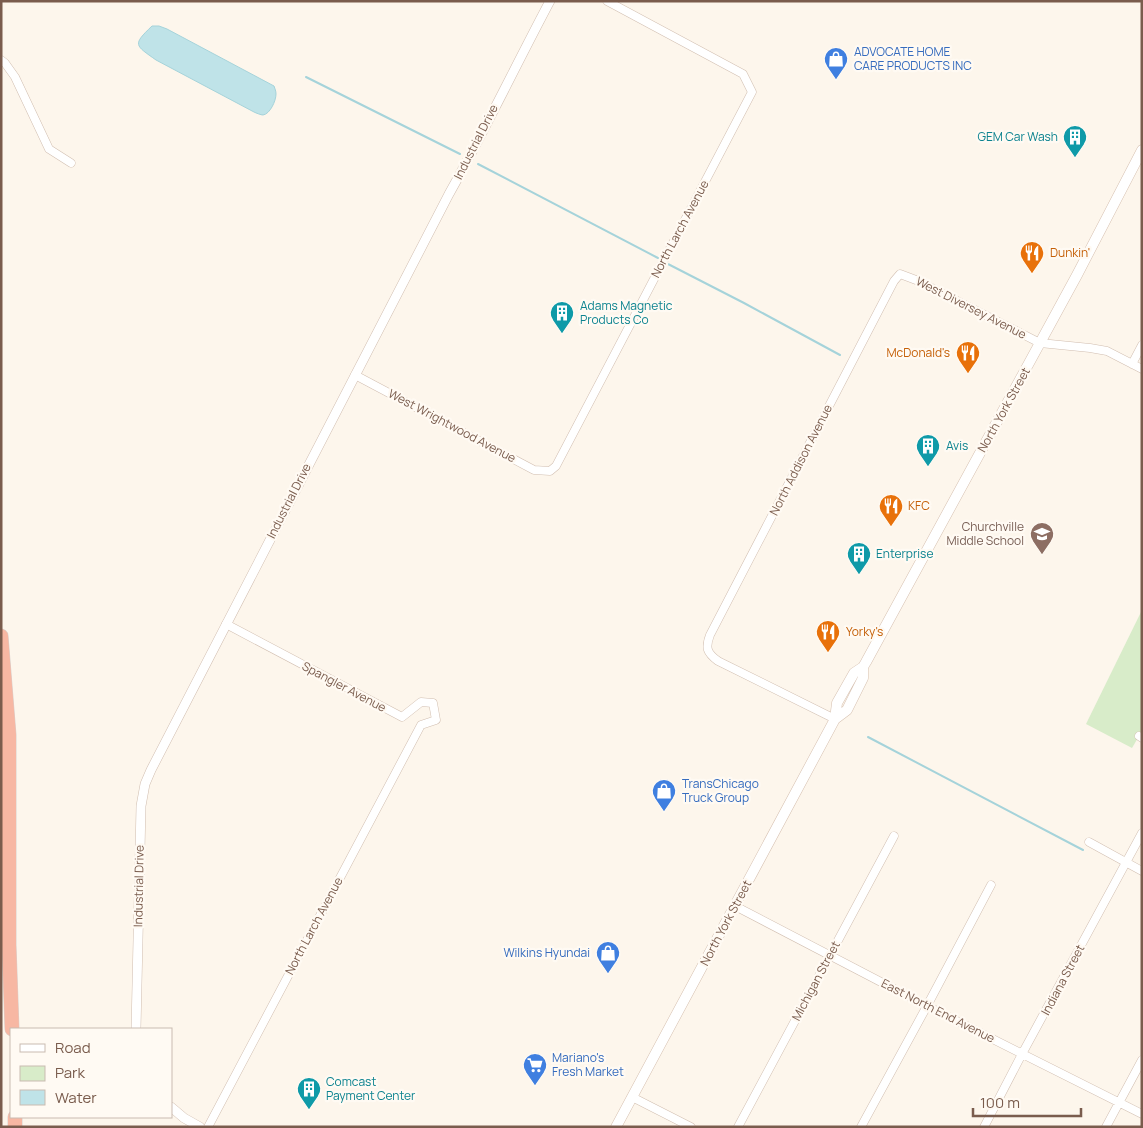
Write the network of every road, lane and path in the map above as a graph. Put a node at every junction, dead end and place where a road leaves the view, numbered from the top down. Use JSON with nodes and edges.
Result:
{"nodes":[{"id":1,"x":550,"y":1,"type":"edge"},
{"id":2,"x":607,"y":1,"type":"edge"},
{"id":3,"x":1,"y":60,"type":"edge"},
{"id":4,"x":1142,"y":150,"type":"edge"},
{"id":5,"x":70,"y":163,"type":"dead end"},
{"id":6,"x":900,"y":274,"type":"joint"},
{"id":7,"x":1040,"y":343,"type":"junction"},
{"id":8,"x":1142,"y":345,"type":"edge"},
{"id":9,"x":1132,"y":364,"type":"junction"},
{"id":10,"x":1142,"y":369,"type":"edge"},
{"id":11,"x":355,"y":375,"type":"junction"},
{"id":12,"x":550,"y":471,"type":"joint"},
{"id":13,"x":226,"y":624,"type":"junction"},
{"id":14,"x":1,"y":636,"type":"edge"},
{"id":15,"x":835,"y":718,"type":"junction"},
{"id":16,"x":421,"y":725,"type":"joint"},
{"id":17,"x":1142,"y":833,"type":"edge"},
{"id":18,"x":894,"y":836,"type":"dead end"},
{"id":19,"x":1088,"y":842,"type":"dead end"},
{"id":20,"x":1126,"y":863,"type":"junction"},
{"id":21,"x":1142,"y":871,"type":"edge"},
{"id":22,"x":991,"y":885,"type":"dead end"},
{"id":23,"x":735,"y":906,"type":"junction"},
{"id":24,"x":830,"y":956,"type":"junction"},
{"id":25,"x":927,"y":1006,"type":"junction"},
{"id":26,"x":12,"y":1028,"type":"edge"},
{"id":27,"x":136,"y":1028,"type":"edge"},
{"id":28,"x":1022,"y":1054,"type":"junction"},
{"id":29,"x":1142,"y":1060,"type":"edge"},
{"id":30,"x":632,"y":1097,"type":"junction"},
{"id":31,"x":1119,"y":1102,"type":"junction"},
{"id":32,"x":172,"y":1108,"type":"edge"},
{"id":33,"x":1142,"y":1114,"type":"edge"},
{"id":34,"x":200,"y":1127,"type":"edge"},
{"id":35,"x":208,"y":1127,"type":"edge"},
{"id":36,"x":616,"y":1127,"type":"edge"},
{"id":37,"x":691,"y":1127,"type":"edge"},
{"id":38,"x":738,"y":1127,"type":"edge"},
{"id":39,"x":861,"y":1127,"type":"edge"},
{"id":40,"x":984,"y":1127,"type":"edge"},
{"id":41,"x":1106,"y":1127,"type":"edge"}],
"edges":[{"from":1,"to":11,"type":"street","name":"Industrial Drive"},
{"from":2,"to":12,"type":"street","name":"North Larch Avenue"},
{"from":3,"to":5,"type":"street"},
{"from":4,"to":7,"type":"main road","name":"North York Street"},
{"from":6,"to":7,"type":"street","name":"West Diversey Avenue"},
{"from":6,"to":15,"type":"street","name":"North Addison Avenue"},
{"from":7,"to":9,"type":"street"},
{"from":7,"to":15,"type":"main road","name":"North York Street"},
{"from":8,"to":9,"type":"street"},
{"from":9,"to":10,"type":"street"},
{"from":11,"to":12,"type":"street","name":"West Wrightwood Avenue"},
{"from":11,"to":13,"type":"street","name":"Industrial Drive"},
{"from":13,"to":16,"type":"street","name":"Spangler Avenue"},
{"from":13,"to":27,"type":"street","name":"Industrial Drive"},
{"from":14,"to":26,"type":"highway"},
{"from":15,"to":23,"type":"main road","name":"North York Street"},
{"from":16,"to":35,"type":"street","name":"North Larch Avenue"},
{"from":17,"to":20,"type":"street","name":"Indiana Street"},
{"from":18,"to":24,"type":"street","name":"Michigan Street"},
{"from":19,"to":20,"type":"street"},
{"from":20,"to":21,"type":"street"},
{"from":20,"to":28,"type":"street","name":"Indiana Street"},
{"from":22,"to":25,"type":"street"},
{"from":23,"to":24,"type":"street","name":"East North End Avenue"},
{"from":23,"to":30,"type":"main road","name":"North York Street"},
{"from":24,"to":25,"type":"street","name":"East North End Avenue"},
{"from":24,"to":38,"type":"street","name":"Michigan Street"},
{"from":25,"to":28,"type":"street","name":"East North End Avenue"},
{"from":25,"to":39,"type":"street"},
{"from":28,"to":31,"type":"street","name":"East North End Avenue"},
{"from":28,"to":40,"type":"street","name":"Indiana Street"},
{"from":29,"to":31,"type":"street"},
{"from":30,"to":36,"type":"main road","name":"North York Street"},
{"from":30,"to":37,"type":"street"},
{"from":31,"to":33,"type":"street","name":"East North End Avenue"},
{"from":31,"to":41,"type":"street"},
{"from":32,"to":34,"type":"street"}]}
